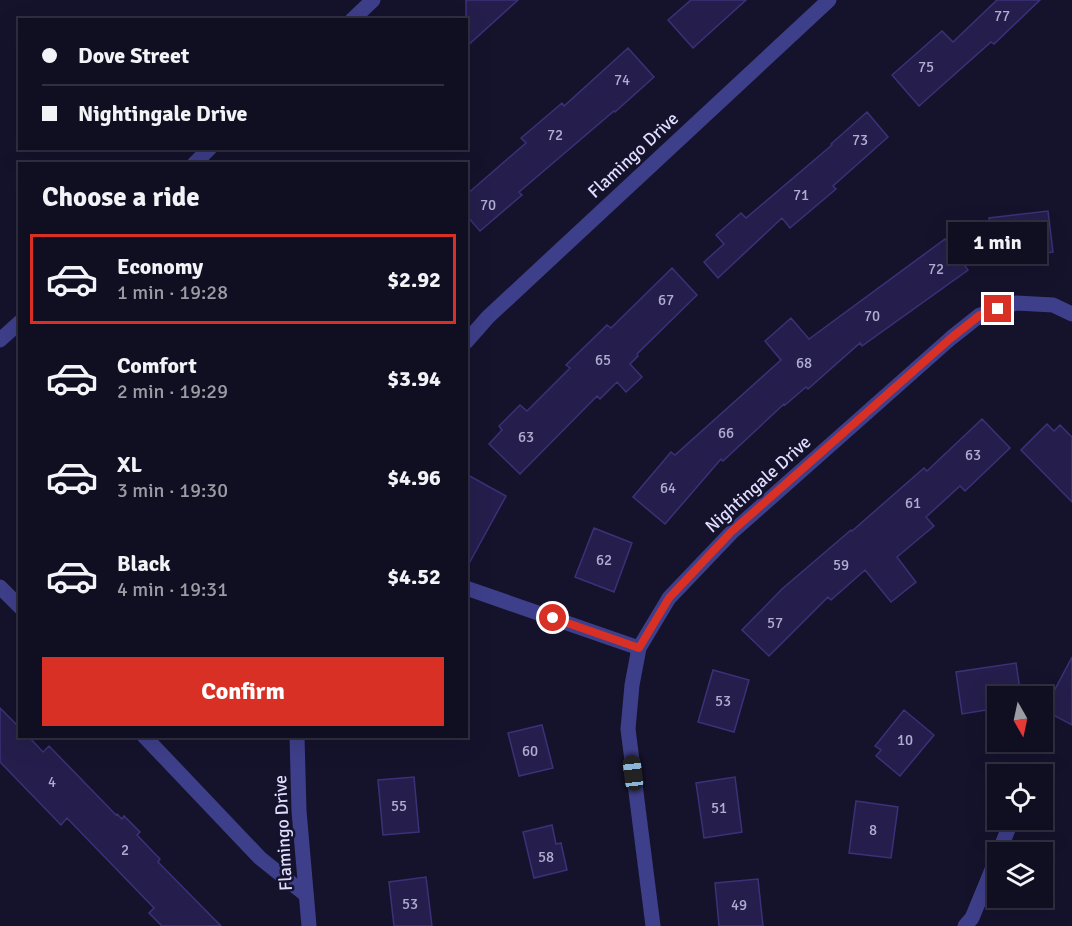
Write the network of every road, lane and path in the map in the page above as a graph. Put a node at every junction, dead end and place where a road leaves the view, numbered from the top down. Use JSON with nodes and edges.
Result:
{"nodes":[{"id":1,"x":373,"y":0,"type":"edge"},
{"id":2,"x":829,"y":0,"type":"edge"},
{"id":3,"x":354,"y":18,"type":"edge"},
{"id":4,"x":208,"y":150,"type":"edge"},
{"id":5,"x":196,"y":162,"type":"edge"},
{"id":6,"x":1072,"y":314,"type":"edge"},
{"id":7,"x":18,"y":324,"type":"edge"},
{"id":8,"x":0,"y":340,"type":"edge"},
{"id":9,"x":468,"y":340,"type":"edge"},
{"id":10,"x":0,"y":586,"type":"edge"},
{"id":11,"x":468,"y":589,"type":"edge"},
{"id":12,"x":18,"y":605,"type":"edge"},
{"id":13,"x":639,"y":648,"type":"junction"},
{"id":14,"x":146,"y":738,"type":"edge"},
{"id":15,"x":297,"y":738,"type":"edge"},
{"id":16,"x":987,"y":880,"type":"edge"},
{"id":17,"x":306,"y":895,"type":"junction"},
{"id":18,"x":309,"y":926,"type":"edge"},
{"id":19,"x":653,"y":926,"type":"edge"},
{"id":20,"x":965,"y":926,"type":"edge"}],
"edges":[{"from":1,"to":3,"type":"street"},
{"from":2,"to":9,"type":"street","name":"Flamingo Drive"},
{"from":4,"to":5,"type":"street"},
{"from":6,"to":13,"type":"street","name":"Nightingale Drive"},
{"from":7,"to":8,"type":"street"},
{"from":10,"to":12,"type":"street"},
{"from":11,"to":13,"type":"street"},
{"from":13,"to":19,"type":"street","name":"Nightingale Drive"},
{"from":14,"to":17,"type":"street"},
{"from":15,"to":17,"type":"street","name":"Flamingo Drive"},
{"from":16,"to":20,"type":"street"},
{"from":17,"to":18,"type":"street","name":"Flamingo Drive"}]}
